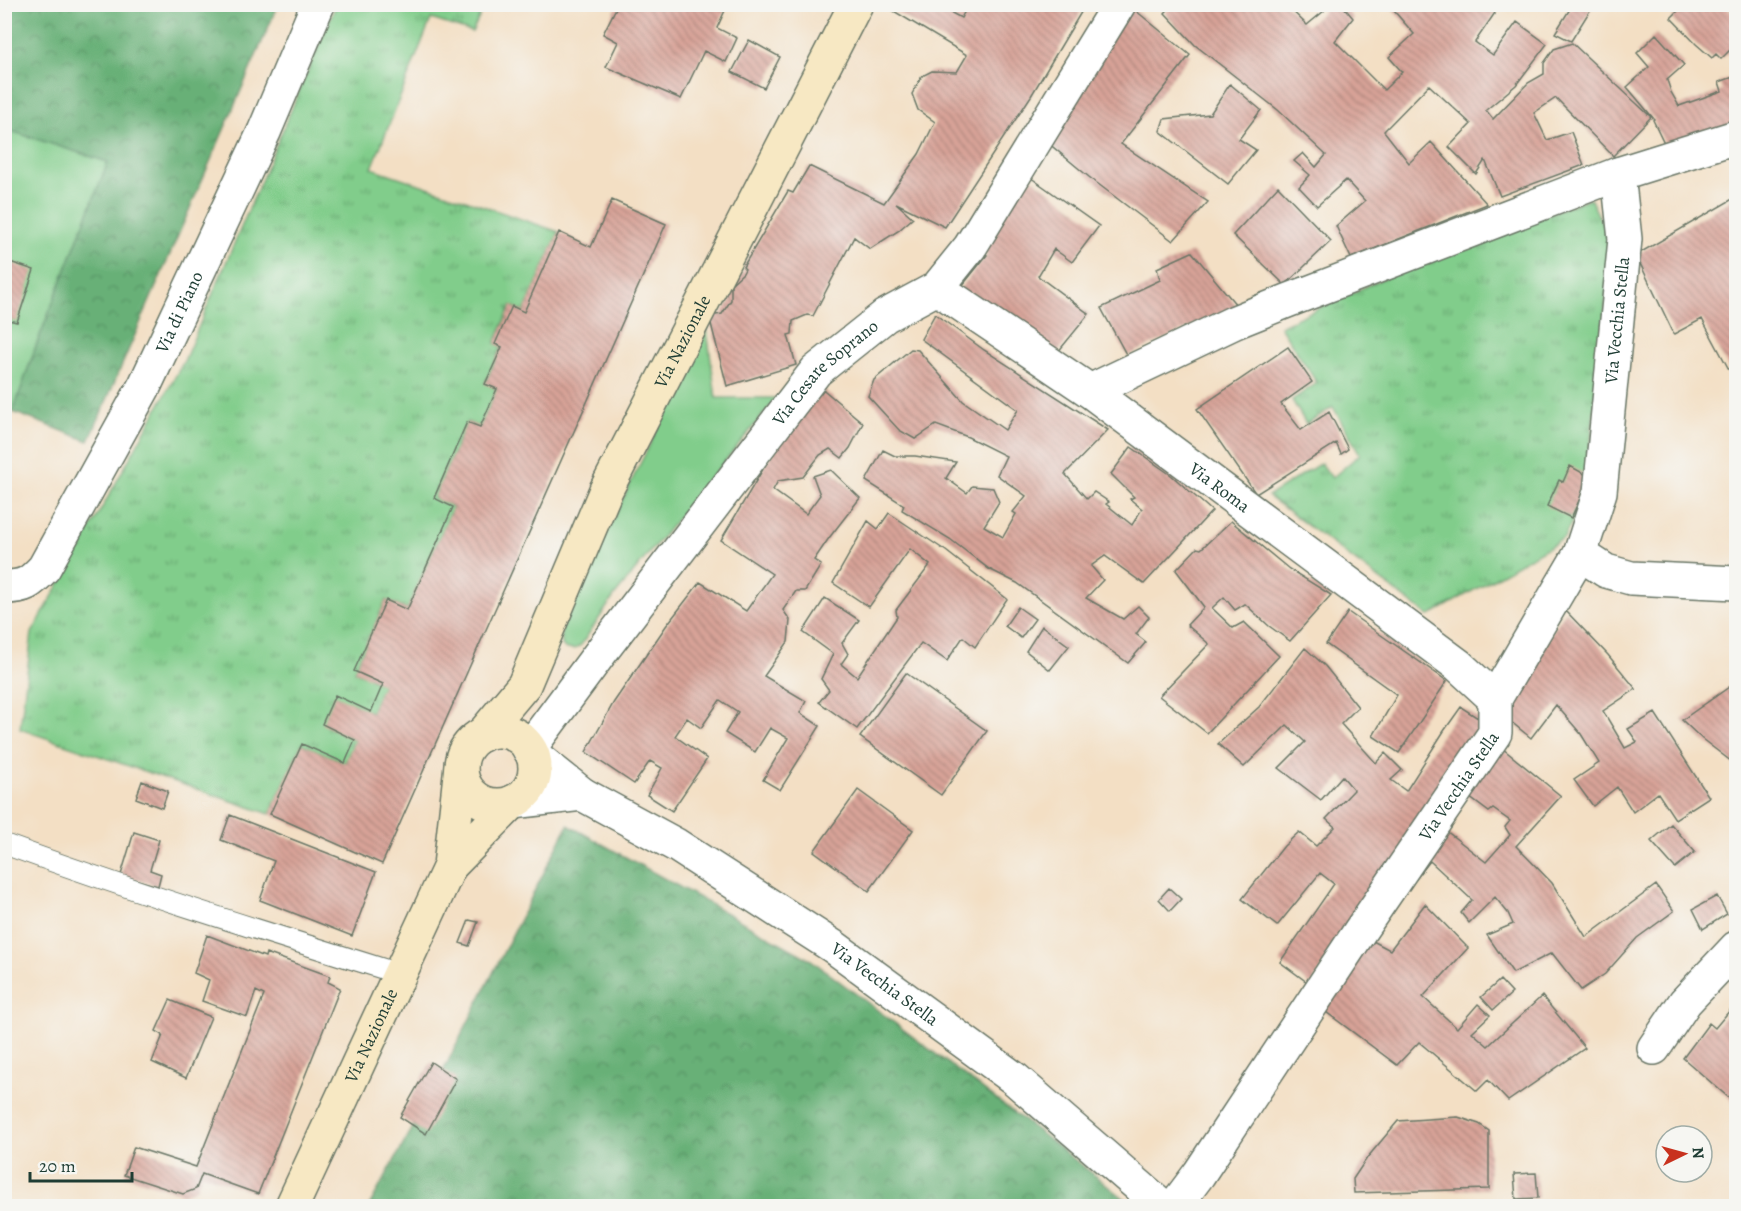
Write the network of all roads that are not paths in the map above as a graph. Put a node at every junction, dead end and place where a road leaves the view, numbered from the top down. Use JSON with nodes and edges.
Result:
{"nodes":[{"id":1,"x":318,"y":4,"type":"edge"},
{"id":2,"x":856,"y":4,"type":"edge"},
{"id":3,"x":1119,"y":4,"type":"edge"},
{"id":4,"x":1737,"y":137,"type":"edge"},
{"id":5,"x":1618,"y":174,"type":"junction"},
{"id":6,"x":937,"y":288,"type":"junction"},
{"id":7,"x":1090,"y":391,"type":"junction"},
{"id":8,"x":1580,"y":554,"type":"junction"},
{"id":9,"x":1737,"y":583,"type":"edge"},
{"id":10,"x":4,"y":587,"type":"edge"},
{"id":11,"x":524,"y":685,"type":"junction"},
{"id":12,"x":1495,"y":699,"type":"junction"},
{"id":13,"x":482,"y":735,"type":"junction"},
{"id":14,"x":529,"y":749,"type":"junction"},
{"id":15,"x":461,"y":765,"type":"junction"},
{"id":16,"x":582,"y":794,"type":"junction"},
{"id":17,"x":513,"y":802,"type":"junction"},
{"id":18,"x":4,"y":844,"type":"edge"},
{"id":19,"x":450,"y":867,"type":"junction"},
{"id":20,"x":1737,"y":948,"type":"edge"},
{"id":21,"x":400,"y":974,"type":"junction"},
{"id":22,"x":1654,"y":1048,"type":"dead end"},
{"id":23,"x":292,"y":1206,"type":"edge"},
{"id":24,"x":1162,"y":1206,"type":"edge"},
{"id":25,"x":1175,"y":1206,"type":"edge"}],
"edges":[{"from":1,"to":10,"type":"street","name":"Via di Piano"},
{"from":2,"to":11,"type":"main road","name":"Via Nazionale"},
{"from":3,"to":6,"type":"street","name":"Via Cesare Soprano"},
{"from":4,"to":5,"type":"street"},
{"from":5,"to":7,"type":"street"},
{"from":5,"to":8,"type":"street","name":"Via Vecchia Stella"},
{"from":6,"to":7,"type":"street","name":"Via Roma"},
{"from":6,"to":14,"type":"street","name":"Via Cesare Soprano"},
{"from":7,"to":12,"type":"street","name":"Via Roma"},
{"from":8,"to":9,"type":"street"},
{"from":8,"to":12,"type":"street","name":"Via Vecchia Stella"},
{"from":11,"to":13,"type":"main road","name":"Via Nazionale"},
{"from":11,"to":14,"type":"main road","name":"Via Nazionale"},
{"from":12,"to":25,"type":"street","name":"Via Vecchia Stella"},
{"from":13,"to":14,"type":"main road"},
{"from":13,"to":15,"type":"main road","name":"Via Nazionale"},
{"from":14,"to":16,"type":"street","name":"Via Vecchia Stella"},
{"from":14,"to":17,"type":"main road","name":"Via Nazionale"},
{"from":15,"to":17,"type":"main road"},
{"from":15,"to":19,"type":"main road","name":"Via Nazionale"},
{"from":16,"to":17,"type":"street"},
{"from":16,"to":24,"type":"street","name":"Via Vecchia Stella"},
{"from":17,"to":19,"type":"main road","name":"Via Nazionale"},
{"from":18,"to":21,"type":"lane"},
{"from":19,"to":21,"type":"main road","name":"Via Nazionale"},
{"from":20,"to":22,"type":"street"},
{"from":21,"to":23,"type":"main road","name":"Via Nazionale"}]}
